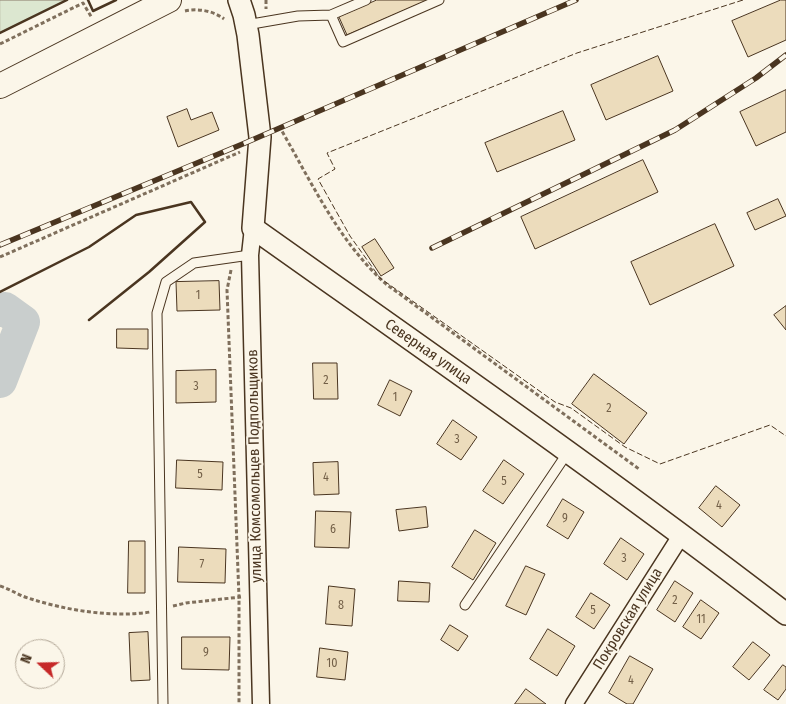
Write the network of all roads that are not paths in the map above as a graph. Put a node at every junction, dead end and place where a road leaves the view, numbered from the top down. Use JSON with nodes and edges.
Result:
{"nodes":[{"id":1,"x":239,"y":0,"type":"edge"},
{"id":2,"x":366,"y":0,"type":"edge"},
{"id":3,"x":439,"y":0,"type":"edge"},
{"id":4,"x":174,"y":6,"type":"edge"},
{"id":5,"x":331,"y":15,"type":"junction"},
{"id":6,"x":238,"y":25,"type":"junction"},
{"id":7,"x":0,"y":86,"type":"edge"},
{"id":8,"x":253,"y":228,"type":"junction"},
{"id":9,"x":242,"y":256,"type":"junction"},
{"id":10,"x":568,"y":452,"type":"junction"},
{"id":11,"x":682,"y":534,"type":"junction"},
{"id":12,"x":465,"y":605,"type":"dead end"},
{"id":13,"x":786,"y":614,"type":"edge"},
{"id":14,"x":163,"y":704,"type":"edge"},
{"id":15,"x":261,"y":704,"type":"edge"},
{"id":16,"x":574,"y":704,"type":"edge"}],
"edges":[{"from":1,"to":6,"type":"street"},
{"from":2,"to":5,"type":"lane"},
{"from":3,"to":5,"type":"lane"},
{"from":4,"to":7,"type":"main road"},
{"from":5,"to":6,"type":"lane"},
{"from":6,"to":8,"type":"street"},
{"from":8,"to":9,"type":"street","name":"улица Комсомольцев Подпольщиков"},
{"from":8,"to":10,"type":"street","name":"Северная улица"},
{"from":9,"to":14,"type":"lane"},
{"from":9,"to":15,"type":"street","name":"улица Комсомольцев Подпольщиков"},
{"from":10,"to":11,"type":"street","name":"Северная улица"},
{"from":10,"to":12,"type":"lane"},
{"from":11,"to":13,"type":"street","name":"Северная улица"},
{"from":11,"to":16,"type":"street","name":"Покровская улица"}]}
